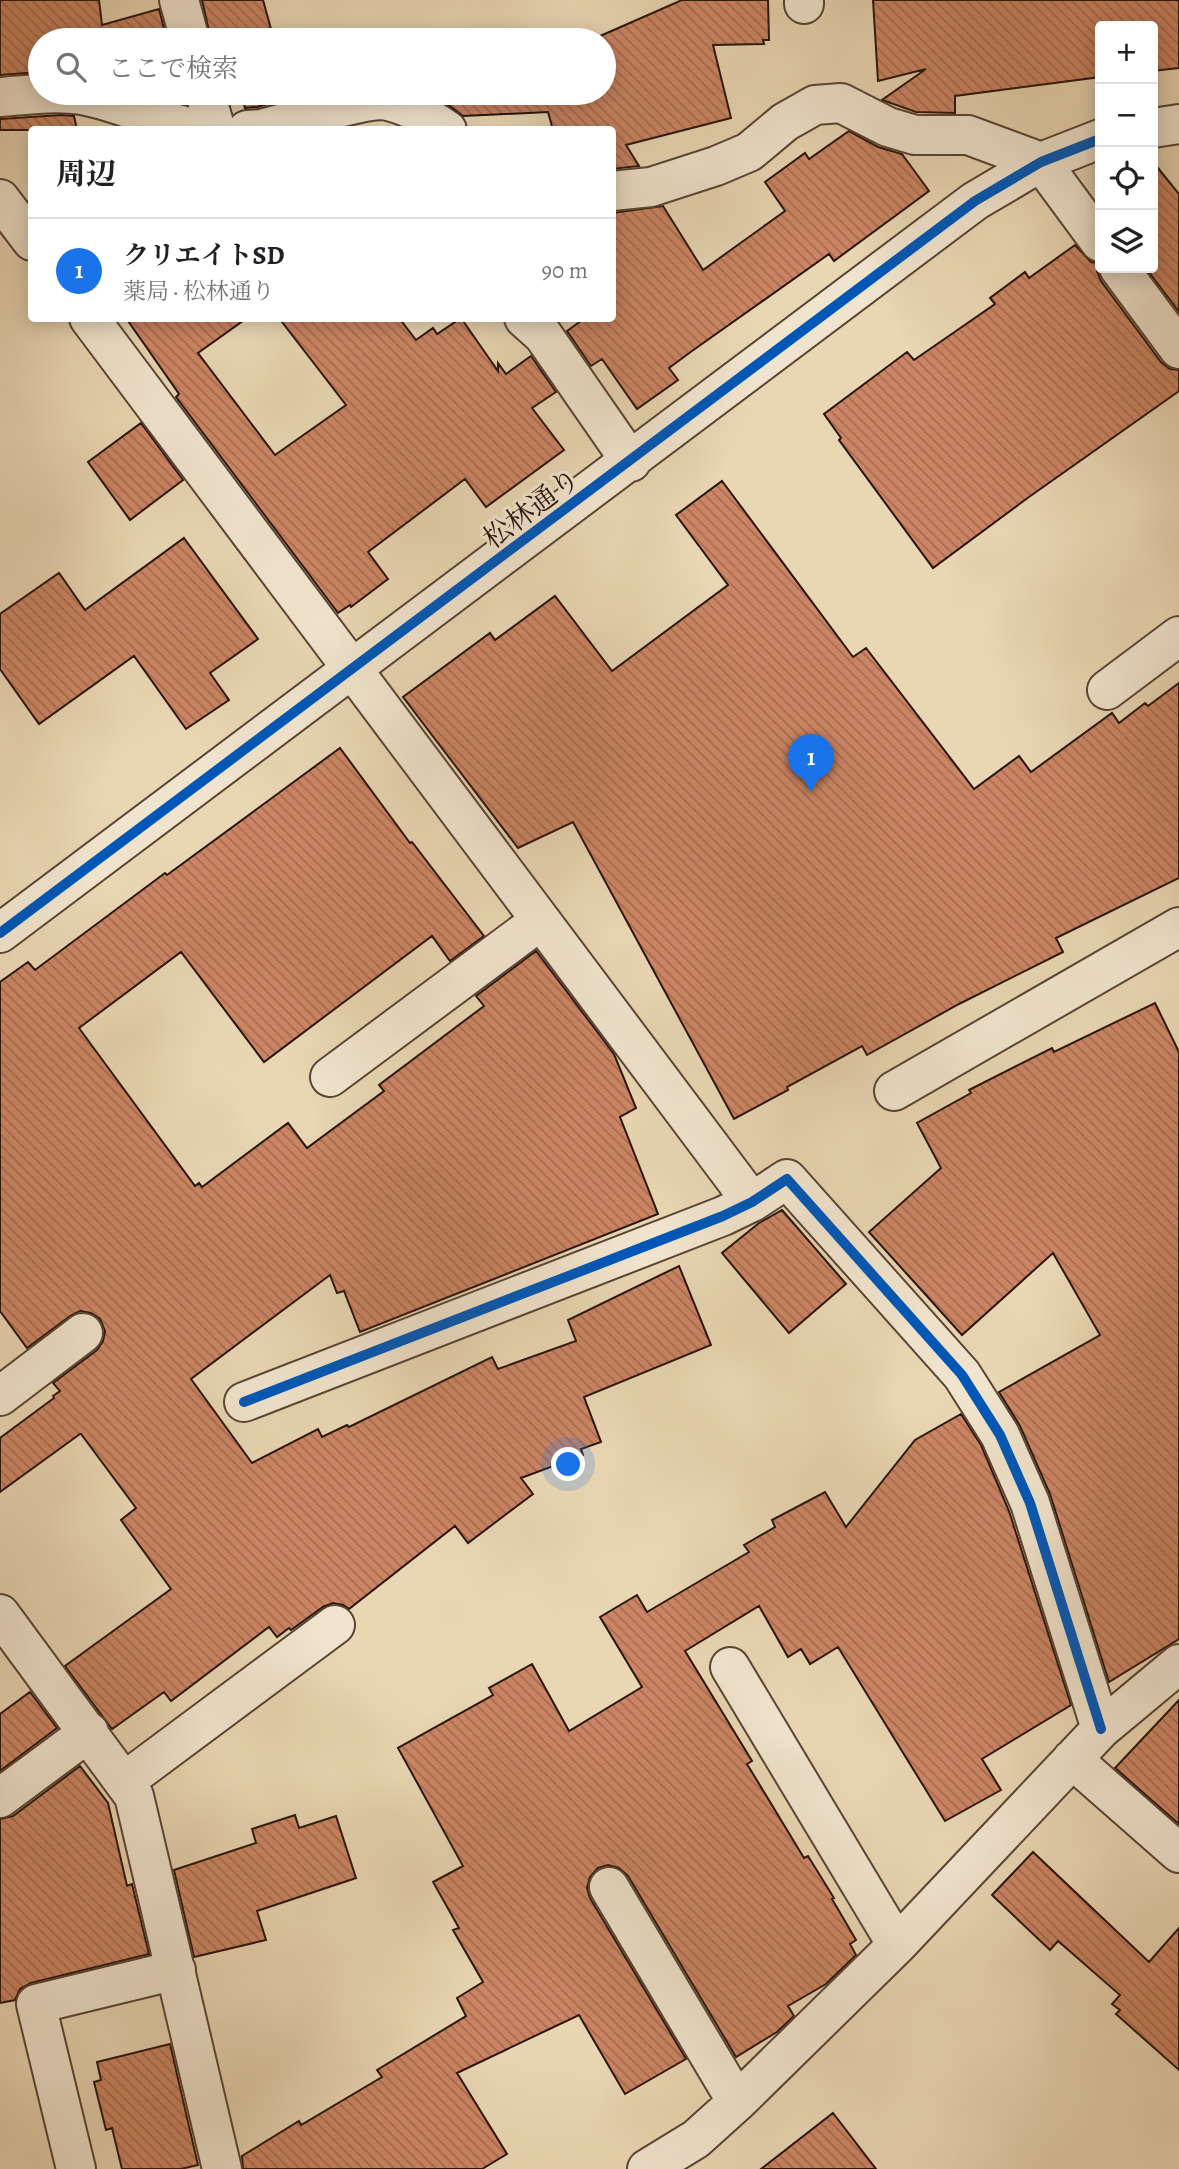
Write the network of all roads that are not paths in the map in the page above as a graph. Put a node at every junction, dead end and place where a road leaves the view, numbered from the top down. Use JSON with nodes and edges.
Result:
{"nodes":[{"id":1,"x":179,"y":0,"type":"edge"},
{"id":2,"x":187,"y":28,"type":"edge"},
{"id":3,"x":28,"y":95,"type":"edge"},
{"id":4,"x":0,"y":97,"type":"edge"},
{"id":5,"x":114,"y":105,"type":"edge"},
{"id":6,"x":209,"y":105,"type":"edge"},
{"id":7,"x":354,"y":105,"type":"edge"},
{"id":8,"x":399,"y":105,"type":"edge"},
{"id":9,"x":1179,"y":124,"type":"edge"},
{"id":10,"x":182,"y":126,"type":"edge"},
{"id":11,"x":215,"y":126,"type":"edge"},
{"id":12,"x":273,"y":126,"type":"edge"},
{"id":13,"x":441,"y":126,"type":"edge"},
{"id":14,"x":1158,"y":127,"type":"edge"},
{"id":15,"x":1095,"y":141,"type":"edge"},
{"id":16,"x":1041,"y":162,"type":"junction"},
{"id":17,"x":616,"y":191,"type":"edge"},
{"id":18,"x":0,"y":199,"type":"edge"},
{"id":19,"x":1095,"y":235,"type":"edge"},
{"id":20,"x":28,"y":236,"type":"edge"},
{"id":21,"x":1123,"y":273,"type":"edge"},
{"id":22,"x":92,"y":322,"type":"edge"},
{"id":23,"x":528,"y":322,"type":"edge"},
{"id":24,"x":1179,"y":349,"type":"edge"},
{"id":25,"x":631,"y":462,"type":"junction"},
{"id":26,"x":1179,"y":636,"type":"edge"},
{"id":27,"x":352,"y":670,"type":"junction"},
{"id":28,"x":1107,"y":690,"type":"dead end"},
{"id":29,"x":540,"y":920,"type":"junction"},
{"id":30,"x":1179,"y":927,"type":"edge"},
{"id":31,"x":0,"y":933,"type":"edge"},
{"id":32,"x":330,"y":1077,"type":"dead end"},
{"id":33,"x":894,"y":1091,"type":"dead end"},
{"id":34,"x":752,"y":1202,"type":"junction"},
{"id":35,"x":83,"y":1333,"type":"dead end"},
{"id":36,"x":0,"y":1396,"type":"edge"},
{"id":37,"x":244,"y":1402,"type":"dead end"},
{"id":38,"x":0,"y":1614,"type":"edge"},
{"id":39,"x":335,"y":1625,"type":"dead end"},
{"id":40,"x":1179,"y":1664,"type":"edge"},
{"id":41,"x":730,"y":1667,"type":"dead end"},
{"id":42,"x":1101,"y":1729,"type":"junction"},
{"id":43,"x":89,"y":1732,"type":"junction"},
{"id":44,"x":1072,"y":1759,"type":"junction"},
{"id":45,"x":125,"y":1781,"type":"junction"},
{"id":46,"x":0,"y":1798,"type":"edge"},
{"id":47,"x":1179,"y":1853,"type":"edge"},
{"id":48,"x":608,"y":1888,"type":"dead end"},
{"id":49,"x":897,"y":1945,"type":"junction"},
{"id":50,"x":176,"y":1970,"type":"junction"},
{"id":51,"x":737,"y":2102,"type":"junction"},
{"id":52,"x":76,"y":2169,"type":"edge"},
{"id":53,"x":222,"y":2169,"type":"edge"},
{"id":54,"x":647,"y":2169,"type":"edge"}],
"edges":[{"from":1,"to":2,"type":"street"},
{"from":3,"to":4,"type":"street"},
{"from":5,"to":10,"type":"street"},
{"from":6,"to":11,"type":"street"},
{"from":7,"to":12,"type":"street"},
{"from":8,"to":13,"type":"street"},
{"from":9,"to":14,"type":"street"},
{"from":15,"to":16,"type":"street","name":"松林通り"},
{"from":16,"to":17,"type":"street"},
{"from":16,"to":19,"type":"street"},
{"from":16,"to":25,"type":"street","name":"松林通り"},
{"from":18,"to":20,"type":"street"},
{"from":21,"to":24,"type":"street"},
{"from":22,"to":27,"type":"street"},
{"from":23,"to":25,"type":"street"},
{"from":25,"to":27,"type":"street","name":"松林通り"},
{"from":26,"to":28,"type":"street"},
{"from":27,"to":29,"type":"street"},
{"from":27,"to":31,"type":"street","name":"松林通り"},
{"from":29,"to":32,"type":"street"},
{"from":29,"to":34,"type":"street"},
{"from":30,"to":33,"type":"street"},
{"from":34,"to":37,"type":"street"},
{"from":34,"to":42,"type":"street"},
{"from":35,"to":36,"type":"street"},
{"from":38,"to":43,"type":"street"},
{"from":39,"to":45,"type":"street"},
{"from":40,"to":42,"type":"street"},
{"from":41,"to":49,"type":"street"},
{"from":42,"to":44,"type":"street"},
{"from":43,"to":45,"type":"street"},
{"from":43,"to":46,"type":"street"},
{"from":44,"to":47,"type":"street"},
{"from":44,"to":49,"type":"street"},
{"from":45,"to":50,"type":"street"},
{"from":48,"to":51,"type":"street"},
{"from":49,"to":51,"type":"street"},
{"from":50,"to":52,"type":"street"},
{"from":50,"to":53,"type":"street"},
{"from":51,"to":54,"type":"street"}]}
